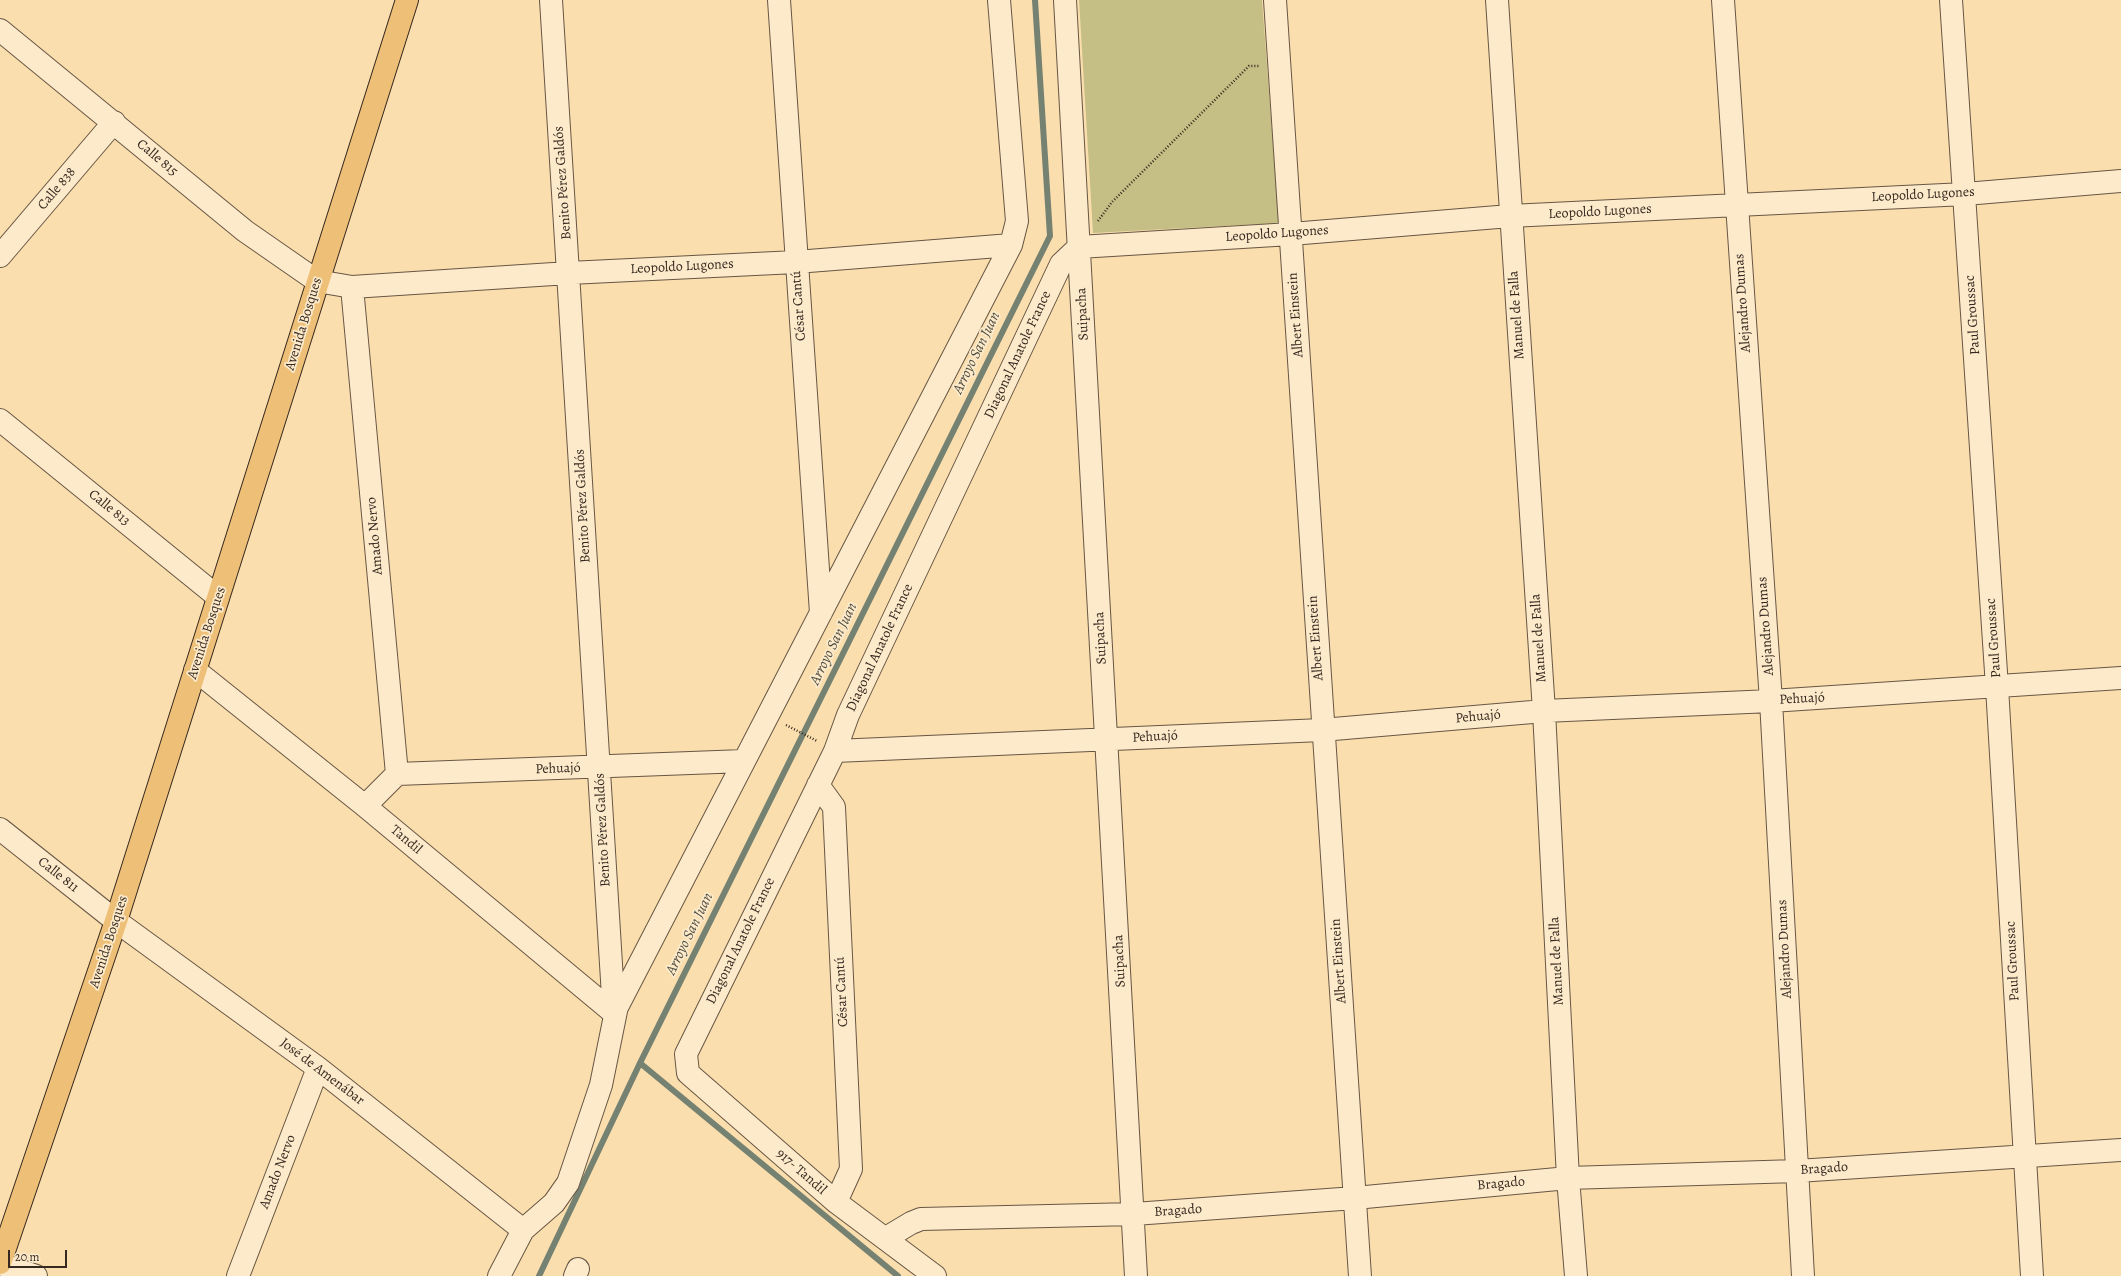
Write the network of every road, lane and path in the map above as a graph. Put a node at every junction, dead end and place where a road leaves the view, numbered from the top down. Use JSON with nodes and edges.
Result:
{"nodes":[{"id":1,"x":407,"y":0,"type":"edge"},
{"id":2,"x":551,"y":0,"type":"edge"},
{"id":3,"x":779,"y":0,"type":"edge"},
{"id":4,"x":999,"y":0,"type":"edge"},
{"id":5,"x":1065,"y":0,"type":"edge"},
{"id":6,"x":1275,"y":0,"type":"edge"},
{"id":7,"x":1497,"y":0,"type":"edge"},
{"id":8,"x":1723,"y":0,"type":"edge"},
{"id":9,"x":1951,"y":0,"type":"edge"},
{"id":10,"x":0,"y":30,"type":"edge"},
{"id":11,"x":1279,"y":64,"type":"junction"},
{"id":12,"x":114,"y":122,"type":"junction"},
{"id":13,"x":2121,"y":181,"type":"edge"},
{"id":14,"x":1965,"y":194,"type":"junction"},
{"id":15,"x":1736,"y":205,"type":"junction"},
{"id":16,"x":1510,"y":216,"type":"junction"},
{"id":17,"x":1291,"y":234,"type":"junction"},
{"id":18,"x":1011,"y":245,"type":"junction"},
{"id":19,"x":1079,"y":247,"type":"junction"},
{"id":20,"x":0,"y":256,"type":"edge"},
{"id":21,"x":796,"y":262,"type":"junction"},
{"id":22,"x":569,"y":273,"type":"junction"},
{"id":23,"x":317,"y":281,"type":"junction"},
{"id":24,"x":352,"y":288,"type":"junction"},
{"id":25,"x":0,"y":420,"type":"edge"},
{"id":26,"x":218,"y":597,"type":"junction"},
{"id":27,"x":821,"y":613,"type":"junction"},
{"id":28,"x":195,"y":670,"type":"junction"},
{"id":29,"x":2121,"y":678,"type":"edge"},
{"id":30,"x":1997,"y":687,"type":"junction"},
{"id":31,"x":1771,"y":701,"type":"junction"},
{"id":32,"x":1544,"y":711,"type":"junction"},
{"id":33,"x":1322,"y":730,"type":"junction"},
{"id":34,"x":797,"y":731,"type":"dead end"},
{"id":35,"x":1107,"y":739,"type":"junction"},
{"id":36,"x":827,"y":746,"type":"junction"},
{"id":37,"x":744,"y":762,"type":"junction"},
{"id":38,"x":599,"y":768,"type":"junction"},
{"id":39,"x":397,"y":774,"type":"junction"},
{"id":40,"x":818,"y":785,"type":"junction"},
{"id":41,"x":365,"y":806,"type":"junction"},
{"id":42,"x":0,"y":829,"type":"edge"},
{"id":43,"x":116,"y":921,"type":"junction"},
{"id":44,"x":615,"y":1009,"type":"junction"},
{"id":45,"x":686,"y":1054,"type":"joint"},
{"id":46,"x":318,"y":1068,"type":"junction"},
{"id":47,"x":2121,"y":1150,"type":"edge"},
{"id":48,"x":2025,"y":1156,"type":"junction"},
{"id":49,"x":1797,"y":1171,"type":"junction"},
{"id":50,"x":1568,"y":1178,"type":"junction"},
{"id":51,"x":1355,"y":1198,"type":"junction"},
{"id":52,"x":836,"y":1202,"type":"junction"},
{"id":53,"x":1134,"y":1214,"type":"junction"},
{"id":54,"x":523,"y":1230,"type":"junction"},
{"id":55,"x":886,"y":1238,"type":"junction"},
{"id":56,"x":0,"y":1264,"type":"edge"},
{"id":57,"x":36,"y":1276,"type":"edge"},
{"id":58,"x":238,"y":1276,"type":"edge"},
{"id":59,"x":499,"y":1276,"type":"edge"},
{"id":60,"x":935,"y":1276,"type":"edge"},
{"id":61,"x":1136,"y":1276,"type":"edge"},
{"id":62,"x":1360,"y":1276,"type":"edge"},
{"id":63,"x":1576,"y":1276,"type":"edge"},
{"id":64,"x":1803,"y":1276,"type":"edge"},
{"id":65,"x":2032,"y":1276,"type":"edge"}],
"edges":[{"from":1,"to":23,"type":"main road","name":"Avenida Bosques"},
{"from":2,"to":22,"type":"street","name":"Benito Pérez Galdós"},
{"from":3,"to":21,"type":"street","name":"César Cantú"},
{"from":4,"to":18,"type":"street"},
{"from":5,"to":19,"type":"street","name":"Suipacha"},
{"from":6,"to":11,"type":"street","name":"Albert Einstein"},
{"from":7,"to":16,"type":"street","name":"Manuel de Falla"},
{"from":8,"to":15,"type":"street","name":"Alejandro Dumas"},
{"from":9,"to":14,"type":"street","name":"Paul Groussac"},
{"from":10,"to":12,"type":"street","name":"Calle 815"},
{"from":11,"to":17,"type":"street","name":"Albert Einstein"},
{"from":11,"to":19,"type":"path"},
{"from":12,"to":20,"type":"street","name":"Calle 838"},
{"from":12,"to":23,"type":"street","name":"Calle 815"},
{"from":13,"to":14,"type":"street","name":"Leopoldo Lugones"},
{"from":14,"to":15,"type":"street","name":"Leopoldo Lugones"},
{"from":14,"to":30,"type":"street","name":"Paul Groussac"},
{"from":15,"to":16,"type":"street","name":"Leopoldo Lugones"},
{"from":15,"to":31,"type":"street","name":"Alejandro Dumas"},
{"from":16,"to":17,"type":"street","name":"Leopoldo Lugones"},
{"from":16,"to":32,"type":"street","name":"Manuel de Falla"},
{"from":17,"to":19,"type":"street","name":"Leopoldo Lugones"},
{"from":17,"to":33,"type":"street","name":"Albert Einstein"},
{"from":18,"to":21,"type":"street","name":"Leopoldo Lugones"},
{"from":18,"to":27,"type":"street"},
{"from":19,"to":35,"type":"street","name":"Suipacha"},
{"from":19,"to":36,"type":"street","name":"Diagonal Anatole France"},
{"from":21,"to":22,"type":"street","name":"Leopoldo Lugones"},
{"from":21,"to":27,"type":"street","name":"César Cantú"},
{"from":22,"to":24,"type":"street","name":"Leopoldo Lugones"},
{"from":22,"to":38,"type":"street","name":"Benito Pérez Galdós"},
{"from":23,"to":24,"type":"street"},
{"from":23,"to":26,"type":"main road","name":"Avenida Bosques"},
{"from":24,"to":39,"type":"street","name":"Amado Nervo"},
{"from":25,"to":26,"type":"street","name":"Calle 813"},
{"from":26,"to":28,"type":"main road","name":"Avenida Bosques"},
{"from":27,"to":37,"type":"street"},
{"from":28,"to":41,"type":"street","name":"Tandil"},
{"from":28,"to":43,"type":"main road","name":"Avenida Bosques"},
{"from":29,"to":30,"type":"street","name":"Pehuajó"},
{"from":30,"to":31,"type":"street","name":"Pehuajó"},
{"from":30,"to":48,"type":"street","name":"Paul Groussac"},
{"from":31,"to":32,"type":"street","name":"Pehuajó"},
{"from":31,"to":49,"type":"street","name":"Alejandro Dumas"},
{"from":32,"to":33,"type":"street","name":"Pehuajó"},
{"from":32,"to":50,"type":"street","name":"Manuel de Falla"},
{"from":33,"to":35,"type":"street","name":"Pehuajó"},
{"from":33,"to":51,"type":"street","name":"Albert Einstein"},
{"from":34,"to":36,"type":"path"},
{"from":35,"to":36,"type":"street","name":"Pehuajó"},
{"from":35,"to":53,"type":"street","name":"Suipacha"},
{"from":36,"to":40,"type":"street","name":"Diagonal Anatole France"},
{"from":37,"to":38,"type":"street","name":"Pehuajó"},
{"from":37,"to":44,"type":"street"},
{"from":38,"to":39,"type":"street","name":"Pehuajó"},
{"from":38,"to":44,"type":"street","name":"Benito Pérez Galdós"},
{"from":39,"to":41,"type":"street"},
{"from":40,"to":45,"type":"street","name":"Diagonal Anatole France"},
{"from":40,"to":52,"type":"street","name":"César Cantú"},
{"from":41,"to":44,"type":"street","name":"Tandil"},
{"from":42,"to":43,"type":"street","name":"Calle 811"},
{"from":43,"to":46,"type":"street","name":"José de Amenábar"},
{"from":43,"to":56,"type":"main road","name":"Avenida Bosques"},
{"from":44,"to":54,"type":"street","name":"Benito Pérez Galdós"},
{"from":45,"to":52,"type":"street","name":"917- Tandil"},
{"from":46,"to":54,"type":"street","name":"José de Amenábar"},
{"from":46,"to":58,"type":"street","name":"Amado Nervo"},
{"from":47,"to":48,"type":"street","name":"Bragado"},
{"from":48,"to":49,"type":"street","name":"Bragado"},
{"from":48,"to":65,"type":"street","name":"Paul Groussac"},
{"from":49,"to":50,"type":"street","name":"Bragado"},
{"from":49,"to":64,"type":"street","name":"Alejandro Dumas"},
{"from":50,"to":51,"type":"street","name":"Bragado"},
{"from":50,"to":63,"type":"street","name":"Manuel de Falla"},
{"from":51,"to":53,"type":"street","name":"Bragado"},
{"from":51,"to":62,"type":"street","name":"Albert Einstein"},
{"from":52,"to":55,"type":"street","name":"917- Tandil"},
{"from":53,"to":55,"type":"street","name":"Bragado"},
{"from":53,"to":61,"type":"street","name":"Suipacha"},
{"from":54,"to":59,"type":"street","name":"Benito Pérez Galdós"},
{"from":55,"to":60,"type":"street","name":"917- Tandil"},
{"from":56,"to":57,"type":"street"}]}
